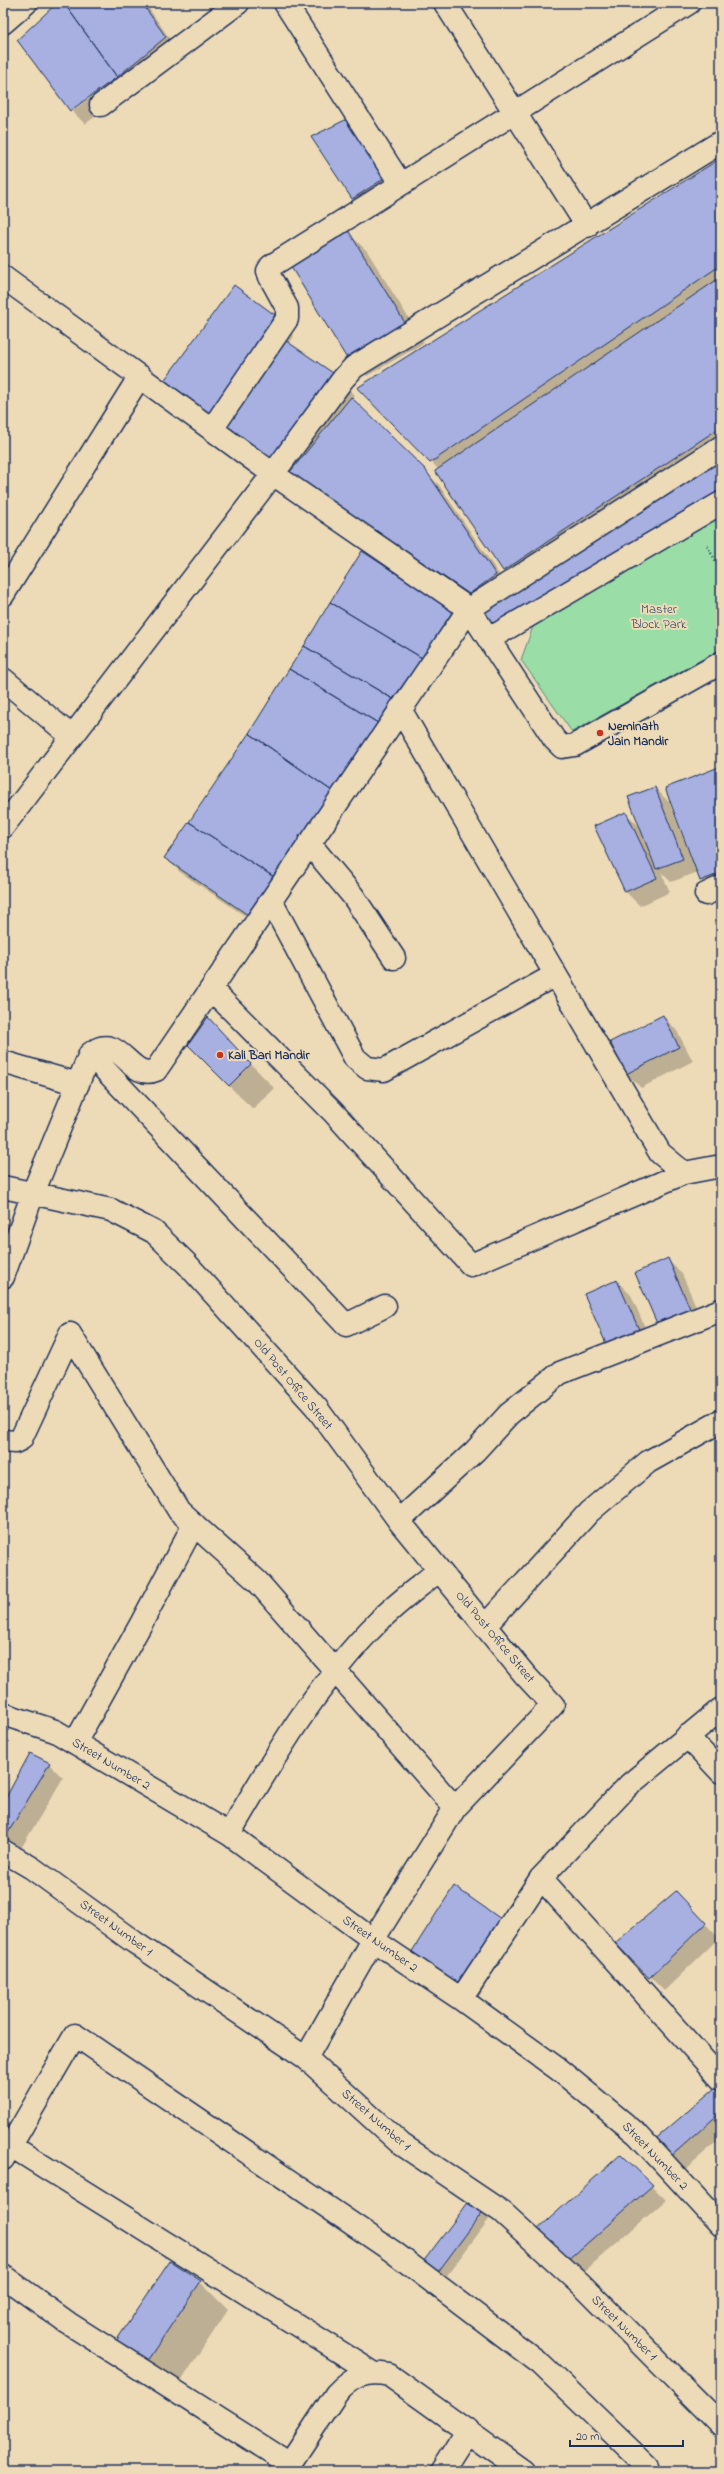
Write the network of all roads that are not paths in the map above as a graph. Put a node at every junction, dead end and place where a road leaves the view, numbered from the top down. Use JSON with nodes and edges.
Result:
{"nodes":[{"id":1,"x":26,"y":3,"type":"edge"},
{"id":2,"x":238,"y":3,"type":"edge"},
{"id":3,"x":285,"y":3,"type":"edge"},
{"id":4,"x":444,"y":3,"type":"edge"},
{"id":5,"x":689,"y":3,"type":"edge"},
{"id":6,"x":3,"y":23,"type":"edge"},
{"id":7,"x":101,"y":106,"type":"dead end"},
{"id":8,"x":516,"y":111,"type":"junction"},
{"id":9,"x":721,"y":142,"type":"edge"},
{"id":10,"x":400,"y":183,"type":"junction"},
{"id":11,"x":587,"y":226,"type":"junction"},
{"id":12,"x":3,"y":277,"type":"edge"},
{"id":13,"x":140,"y":376,"type":"junction"},
{"id":14,"x":212,"y":428,"type":"junction"},
{"id":15,"x":721,"y":447,"type":"edge"},
{"id":16,"x":273,"y":474,"type":"junction"},
{"id":17,"x":721,"y":503,"type":"edge"},
{"id":18,"x":3,"y":595,"type":"edge"},
{"id":19,"x":469,"y":609,"type":"junction"},
{"id":20,"x":489,"y":639,"type":"junction"},
{"id":21,"x":721,"y":663,"type":"edge"},
{"id":22,"x":3,"y":679,"type":"edge"},
{"id":23,"x":400,"y":709,"type":"junction"},
{"id":24,"x":72,"y":737,"type":"junction"},
{"id":25,"x":3,"y":827,"type":"edge"},
{"id":26,"x":309,"y":843,"type":"junction"},
{"id":27,"x":271,"y":901,"type":"junction"},
{"id":28,"x":394,"y":958,"type":"dead end"},
{"id":29,"x":556,"y":975,"type":"junction"},
{"id":30,"x":211,"y":988,"type":"junction"},
{"id":31,"x":90,"y":1054,"type":"junction"},
{"id":32,"x":3,"y":1062,"type":"edge"},
{"id":33,"x":78,"y":1084,"type":"junction"},
{"id":34,"x":721,"y":1166,"type":"edge"},
{"id":35,"x":684,"y":1173,"type":"junction"},
{"id":36,"x":3,"y":1187,"type":"edge"},
{"id":37,"x":33,"y":1193,"type":"junction"},
{"id":38,"x":3,"y":1277,"type":"edge"},
{"id":39,"x":385,"y":1306,"type":"dead end"},
{"id":40,"x":721,"y":1310,"type":"edge"},
{"id":41,"x":721,"y":1421,"type":"edge"},
{"id":42,"x":3,"y":1442,"type":"edge"},
{"id":43,"x":399,"y":1522,"type":"junction"},
{"id":44,"x":194,"y":1524,"type":"junction"},
{"id":45,"x":439,"y":1570,"type":"junction"},
{"id":46,"x":486,"y":1625,"type":"junction"},
{"id":47,"x":336,"y":1671,"type":"junction"},
{"id":48,"x":721,"y":1709,"type":"edge"},
{"id":49,"x":3,"y":1714,"type":"edge"},
{"id":50,"x":687,"y":1736,"type":"junction"},
{"id":51,"x":74,"y":1743,"type":"junction"},
{"id":52,"x":721,"y":1772,"type":"edge"},
{"id":53,"x":454,"y":1808,"type":"junction"},
{"id":54,"x":229,"y":1834,"type":"junction"},
{"id":55,"x":3,"y":1851,"type":"edge"},
{"id":56,"x":541,"y":1878,"type":"junction"},
{"id":57,"x":374,"y":1940,"type":"junction"},
{"id":58,"x":461,"y":1999,"type":"junction"},
{"id":59,"x":306,"y":2058,"type":"junction"},
{"id":60,"x":721,"y":2079,"type":"edge"},
{"id":61,"x":7,"y":2153,"type":"edge"},
{"id":62,"x":721,"y":2226,"type":"edge"},
{"id":63,"x":3,"y":2276,"type":"edge"},
{"id":64,"x":372,"y":2372,"type":"junction"},
{"id":65,"x":721,"y":2425,"type":"edge"},
{"id":66,"x":468,"y":2430,"type":"junction"},
{"id":67,"x":288,"y":2467,"type":"edge"},
{"id":68,"x":442,"y":2471,"type":"edge"},
{"id":69,"x":523,"y":2471,"type":"edge"},
{"id":70,"x":644,"y":2471,"type":"edge"}],
"edges":[{"from":1,"to":6,"type":"street"},
{"from":2,"to":7,"type":"street"},
{"from":3,"to":10,"type":"street"},
{"from":4,"to":8,"type":"street"},
{"from":5,"to":8,"type":"street"},
{"from":8,"to":10,"type":"street"},
{"from":8,"to":11,"type":"street"},
{"from":9,"to":11,"type":"street"},
{"from":10,"to":14,"type":"street"},
{"from":11,"to":16,"type":"street"},
{"from":12,"to":13,"type":"street"},
{"from":13,"to":14,"type":"street"},
{"from":13,"to":18,"type":"street"},
{"from":14,"to":16,"type":"street"},
{"from":15,"to":19,"type":"street"},
{"from":16,"to":19,"type":"street"},
{"from":16,"to":24,"type":"street"},
{"from":17,"to":20,"type":"street"},
{"from":19,"to":20,"type":"street"},
{"from":19,"to":23,"type":"street"},
{"from":20,"to":21,"type":"street"},
{"from":22,"to":24,"type":"street"},
{"from":23,"to":26,"type":"street"},
{"from":23,"to":29,"type":"street"},
{"from":24,"to":25,"type":"street"},
{"from":26,"to":27,"type":"street"},
{"from":26,"to":28,"type":"street"},
{"from":27,"to":29,"type":"street"},
{"from":27,"to":30,"type":"street"},
{"from":29,"to":35,"type":"street"},
{"from":30,"to":31,"type":"street"},
{"from":30,"to":35,"type":"street"},
{"from":31,"to":33,"type":"street"},
{"from":31,"to":39,"type":"street"},
{"from":32,"to":33,"type":"street"},
{"from":33,"to":37,"type":"street"},
{"from":34,"to":35,"type":"street"},
{"from":36,"to":37,"type":"street","name":"Old Post Office Street"},
{"from":37,"to":38,"type":"street"},
{"from":37,"to":43,"type":"street","name":"Old Post Office Street"},
{"from":40,"to":43,"type":"street"},
{"from":41,"to":46,"type":"street"},
{"from":42,"to":44,"type":"street"},
{"from":43,"to":45,"type":"street","name":"Old Post Office Street"},
{"from":44,"to":47,"type":"street"},
{"from":44,"to":51,"type":"street"},
{"from":45,"to":46,"type":"street","name":"Old Post Office Street"},
{"from":45,"to":47,"type":"street"},
{"from":46,"to":53,"type":"street","name":"Old Post Office Street"},
{"from":47,"to":53,"type":"street"},
{"from":47,"to":54,"type":"street"},
{"from":48,"to":50,"type":"street"},
{"from":49,"to":51,"type":"street","name":"Street Number 2"},
{"from":50,"to":52,"type":"street"},
{"from":50,"to":56,"type":"street"},
{"from":51,"to":54,"type":"street","name":"Street Number 2"},
{"from":53,"to":57,"type":"street"},
{"from":54,"to":57,"type":"street","name":"Street Number 2"},
{"from":55,"to":59,"type":"street","name":"Street Number 1"},
{"from":56,"to":58,"type":"street"},
{"from":56,"to":60,"type":"street"},
{"from":57,"to":58,"type":"street","name":"Street Number 2"},
{"from":57,"to":59,"type":"street"},
{"from":58,"to":62,"type":"street","name":"Street Number 2"},
{"from":59,"to":65,"type":"street","name":"Street Number 1"},
{"from":61,"to":64,"type":"street"},
{"from":61,"to":70,"type":"street"},
{"from":63,"to":67,"type":"street"},
{"from":64,"to":66,"type":"street"},
{"from":64,"to":67,"type":"street"},
{"from":66,"to":68,"type":"street"},
{"from":66,"to":69,"type":"street"}]}
